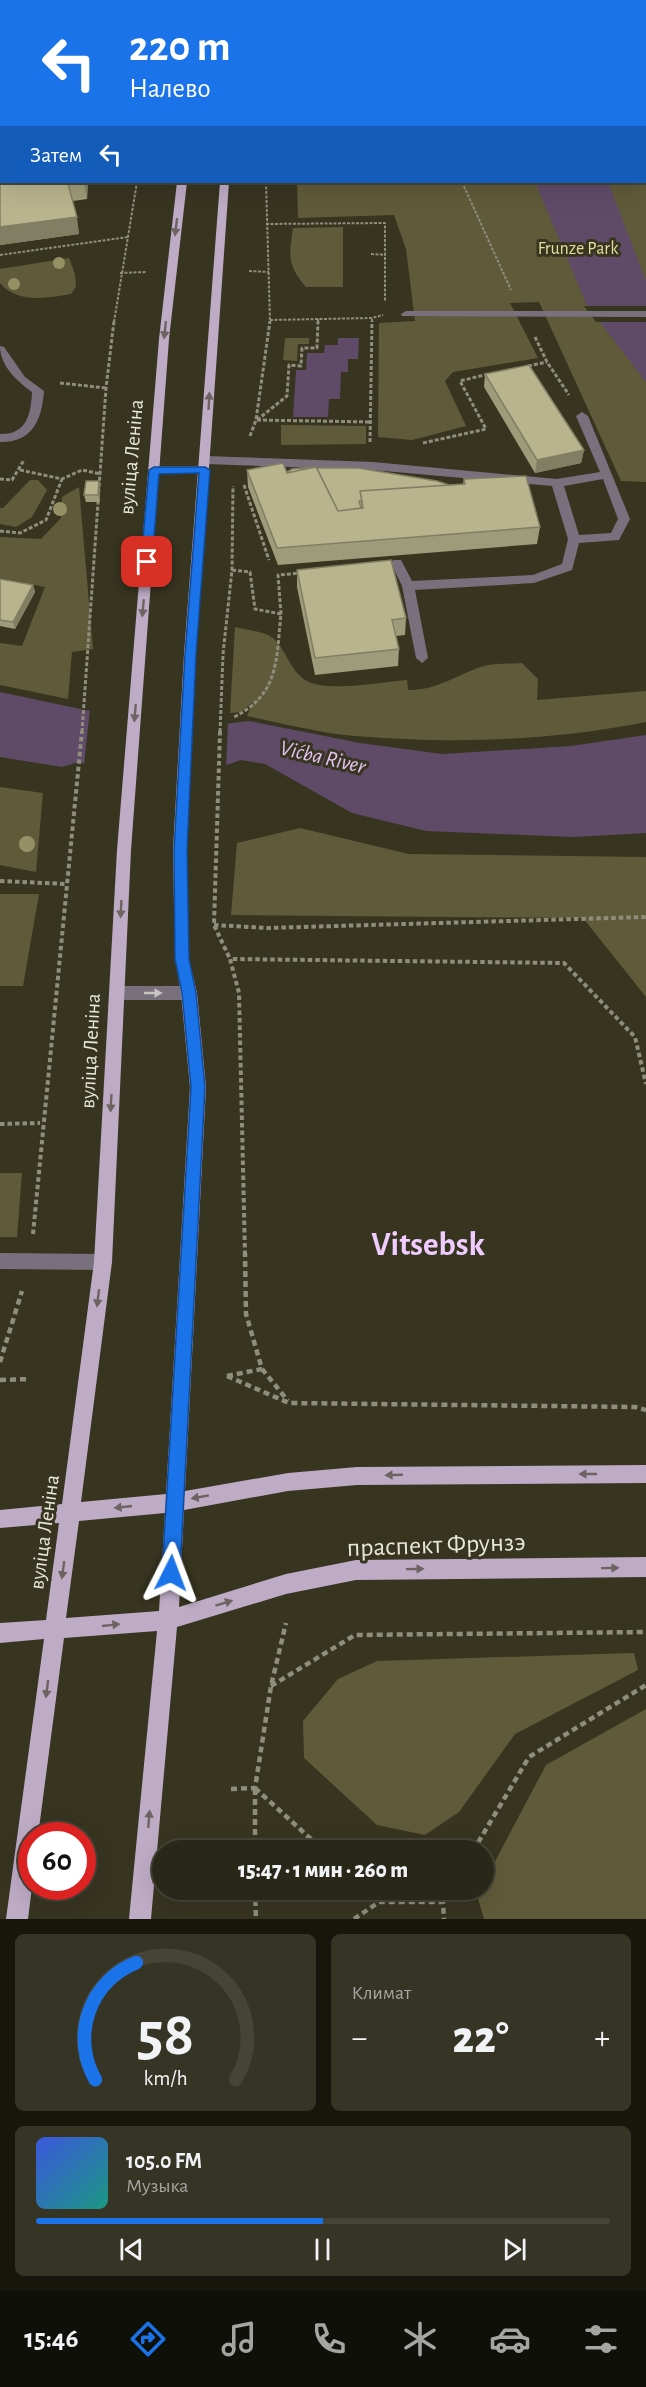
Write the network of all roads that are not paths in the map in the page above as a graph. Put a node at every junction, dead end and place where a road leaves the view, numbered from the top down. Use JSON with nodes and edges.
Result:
{"nodes":[{"id":1,"x":182,"y":183,"type":"edge"},
{"id":2,"x":225,"y":183,"type":"edge"},
{"id":3,"x":406,"y":314,"type":"road end"},
{"id":4,"x":646,"y":314,"type":"edge"},
{"id":5,"x":0,"y":349,"type":"edge"},
{"id":6,"x":582,"y":416,"type":"dead end"},
{"id":7,"x":4,"y":438,"type":"edge"},
{"id":8,"x":205,"y":465,"type":"junction"},
{"id":9,"x":154,"y":470,"type":"junction"},
{"id":10,"x":607,"y":475,"type":"junction"},
{"id":11,"x":557,"y":483,"type":"junction"},
{"id":12,"x":574,"y":539,"type":"junction"},
{"id":13,"x":397,"y":563,"type":"edge"},
{"id":14,"x":408,"y":586,"type":"junction"},
{"id":15,"x":423,"y":658,"type":"dead end"},
{"id":16,"x":117,"y":993,"type":"junction"},
{"id":17,"x":189,"y":993,"type":"junction"},
{"id":18,"x":0,"y":1261,"type":"edge"},
{"id":19,"x":103,"y":1262,"type":"junction"},
{"id":20,"x":646,"y":1474,"type":"edge"},
{"id":21,"x":176,"y":1502,"type":"junction"},
{"id":22,"x":71,"y":1512,"type":"junction"},
{"id":23,"x":0,"y":1520,"type":"edge"},
{"id":24,"x":646,"y":1567,"type":"edge"},
{"id":25,"x":168,"y":1620,"type":"junction"},
{"id":26,"x":55,"y":1631,"type":"junction"},
{"id":27,"x":0,"y":1634,"type":"edge"},
{"id":28,"x":17,"y":1919,"type":"edge"},
{"id":29,"x":140,"y":1919,"type":"edge"}],
"edges":[{"from":1,"to":9,"type":"main road","name":"вуліца Леніна","one_way":true},
{"from":8,"to":2,"type":"main road","one_way":true},
{"from":3,"to":4,"type":"street"},
{"from":5,"to":7,"type":"street"},
{"from":6,"to":10,"type":"street"},
{"from":8,"to":9,"type":"street"},
{"from":8,"to":11,"type":"street"},
{"from":8,"to":17,"type":"main road"},
{"from":9,"to":16,"type":"main road","name":"вуліца Леніна","one_way":true},
{"from":10,"to":11,"type":"street"},
{"from":10,"to":12,"type":"street"},
{"from":11,"to":12,"type":"street"},
{"from":12,"to":14,"type":"street"},
{"from":13,"to":14,"type":"street"},
{"from":14,"to":15,"type":"street"},
{"from":16,"to":17,"type":"street","one_way":true},
{"from":16,"to":19,"type":"main road","name":"вуліца Леніна","one_way":true},
{"from":17,"to":21,"type":"main road"},
{"from":18,"to":19,"type":"street"},
{"from":19,"to":22,"type":"main road","name":"вуліца Леніна","one_way":true},
{"from":20,"to":21,"type":"main road","one_way":true},
{"from":21,"to":22,"type":"main road","one_way":true},
{"from":21,"to":25,"type":"main road"},
{"from":22,"to":23,"type":"main road"},
{"from":22,"to":26,"type":"main road","name":"вуліца Леніна","one_way":true},
{"from":25,"to":24,"type":"main road","name":"праспект Фрунзэ","one_way":true},
{"from":26,"to":25,"type":"main road","name":"праспект Фрунзэ","one_way":true},
{"from":29,"to":25,"type":"main road","one_way":true},
{"from":26,"to":27,"type":"main road","name":"праспект Фрунзэ"},
{"from":26,"to":28,"type":"main road","name":"вуліца Леніна","one_way":true}]}
